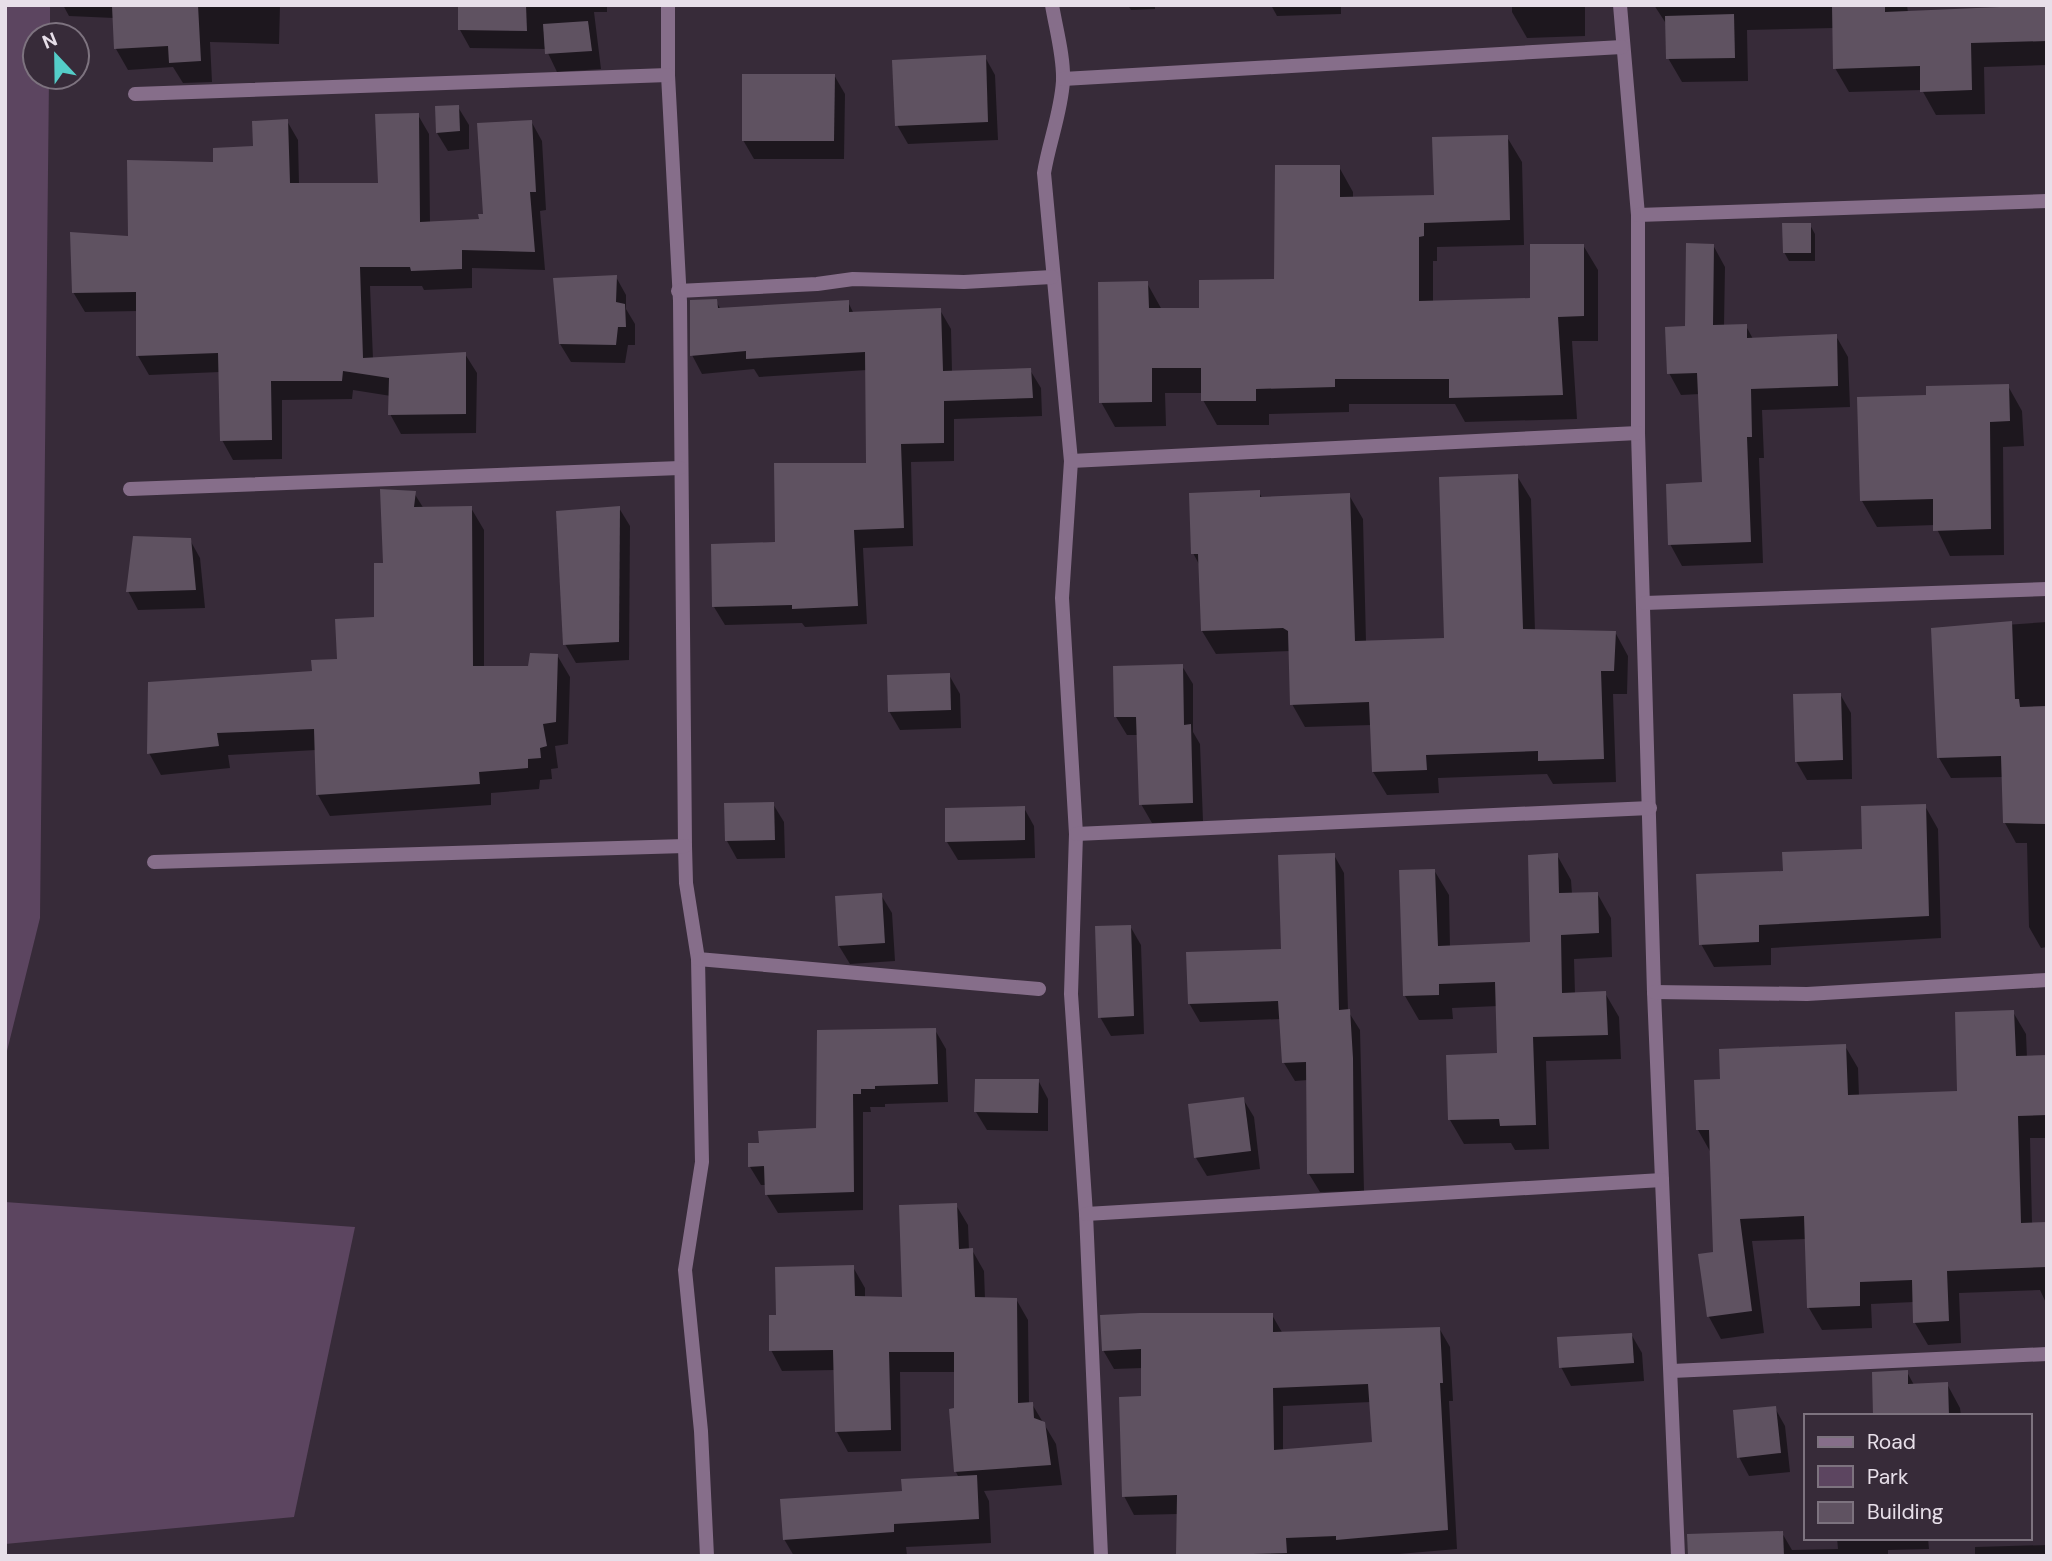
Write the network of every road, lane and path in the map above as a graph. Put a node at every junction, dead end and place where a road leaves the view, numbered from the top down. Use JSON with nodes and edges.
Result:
{"nodes":[{"id":1,"x":668,"y":5,"type":"edge"},
{"id":2,"x":1052,"y":5,"type":"edge"},
{"id":3,"x":1620,"y":5,"type":"edge"},
{"id":4,"x":1622,"y":47,"type":"junction"},
{"id":5,"x":668,"y":75,"type":"junction"},
{"id":6,"x":1063,"y":79,"type":"junction"},
{"id":7,"x":135,"y":94,"type":"dead end"},
{"id":8,"x":2047,"y":201,"type":"edge"},
{"id":9,"x":1639,"y":215,"type":"junction"},
{"id":10,"x":1052,"y":277,"type":"junction"},
{"id":11,"x":678,"y":290,"type":"junction"},
{"id":12,"x":1638,"y":433,"type":"junction"},
{"id":13,"x":1071,"y":461,"type":"junction"},
{"id":14,"x":680,"y":468,"type":"junction"},
{"id":15,"x":130,"y":489,"type":"dead end"},
{"id":16,"x":2047,"y":589,"type":"edge"},
{"id":17,"x":1645,"y":603,"type":"junction"},
{"id":18,"x":1650,"y":808,"type":"junction"},
{"id":19,"x":1076,"y":834,"type":"junction"},
{"id":20,"x":685,"y":846,"type":"junction"},
{"id":21,"x":154,"y":862,"type":"dead end"},
{"id":22,"x":698,"y":959,"type":"junction"},
{"id":23,"x":2047,"y":980,"type":"edge"},
{"id":24,"x":1039,"y":989,"type":"dead end"},
{"id":25,"x":1654,"y":992,"type":"junction"},
{"id":26,"x":1662,"y":1180,"type":"junction"},
{"id":27,"x":1086,"y":1214,"type":"junction"},
{"id":28,"x":2047,"y":1354,"type":"edge"},
{"id":29,"x":1672,"y":1371,"type":"junction"},
{"id":30,"x":707,"y":1556,"type":"edge"},
{"id":31,"x":1101,"y":1556,"type":"edge"},
{"id":32,"x":1678,"y":1556,"type":"edge"}],
"edges":[{"from":1,"to":5,"type":"street"},
{"from":2,"to":6,"type":"street"},
{"from":3,"to":4,"type":"street"},
{"from":4,"to":6,"type":"street"},
{"from":4,"to":9,"type":"street"},
{"from":5,"to":7,"type":"street"},
{"from":5,"to":11,"type":"street"},
{"from":6,"to":10,"type":"street"},
{"from":8,"to":9,"type":"street"},
{"from":9,"to":12,"type":"street"},
{"from":10,"to":11,"type":"street"},
{"from":10,"to":13,"type":"street"},
{"from":11,"to":14,"type":"street"},
{"from":12,"to":13,"type":"street"},
{"from":12,"to":17,"type":"street"},
{"from":13,"to":19,"type":"street"},
{"from":14,"to":15,"type":"street"},
{"from":14,"to":20,"type":"street"},
{"from":16,"to":17,"type":"street"},
{"from":17,"to":18,"type":"street"},
{"from":18,"to":19,"type":"street"},
{"from":18,"to":25,"type":"street"},
{"from":19,"to":27,"type":"street"},
{"from":20,"to":21,"type":"street"},
{"from":20,"to":22,"type":"street"},
{"from":22,"to":24,"type":"street"},
{"from":22,"to":30,"type":"street"},
{"from":23,"to":25,"type":"street"},
{"from":25,"to":26,"type":"street"},
{"from":26,"to":27,"type":"street"},
{"from":26,"to":29,"type":"street"},
{"from":27,"to":31,"type":"street"},
{"from":28,"to":29,"type":"street"},
{"from":29,"to":32,"type":"street"}]}
